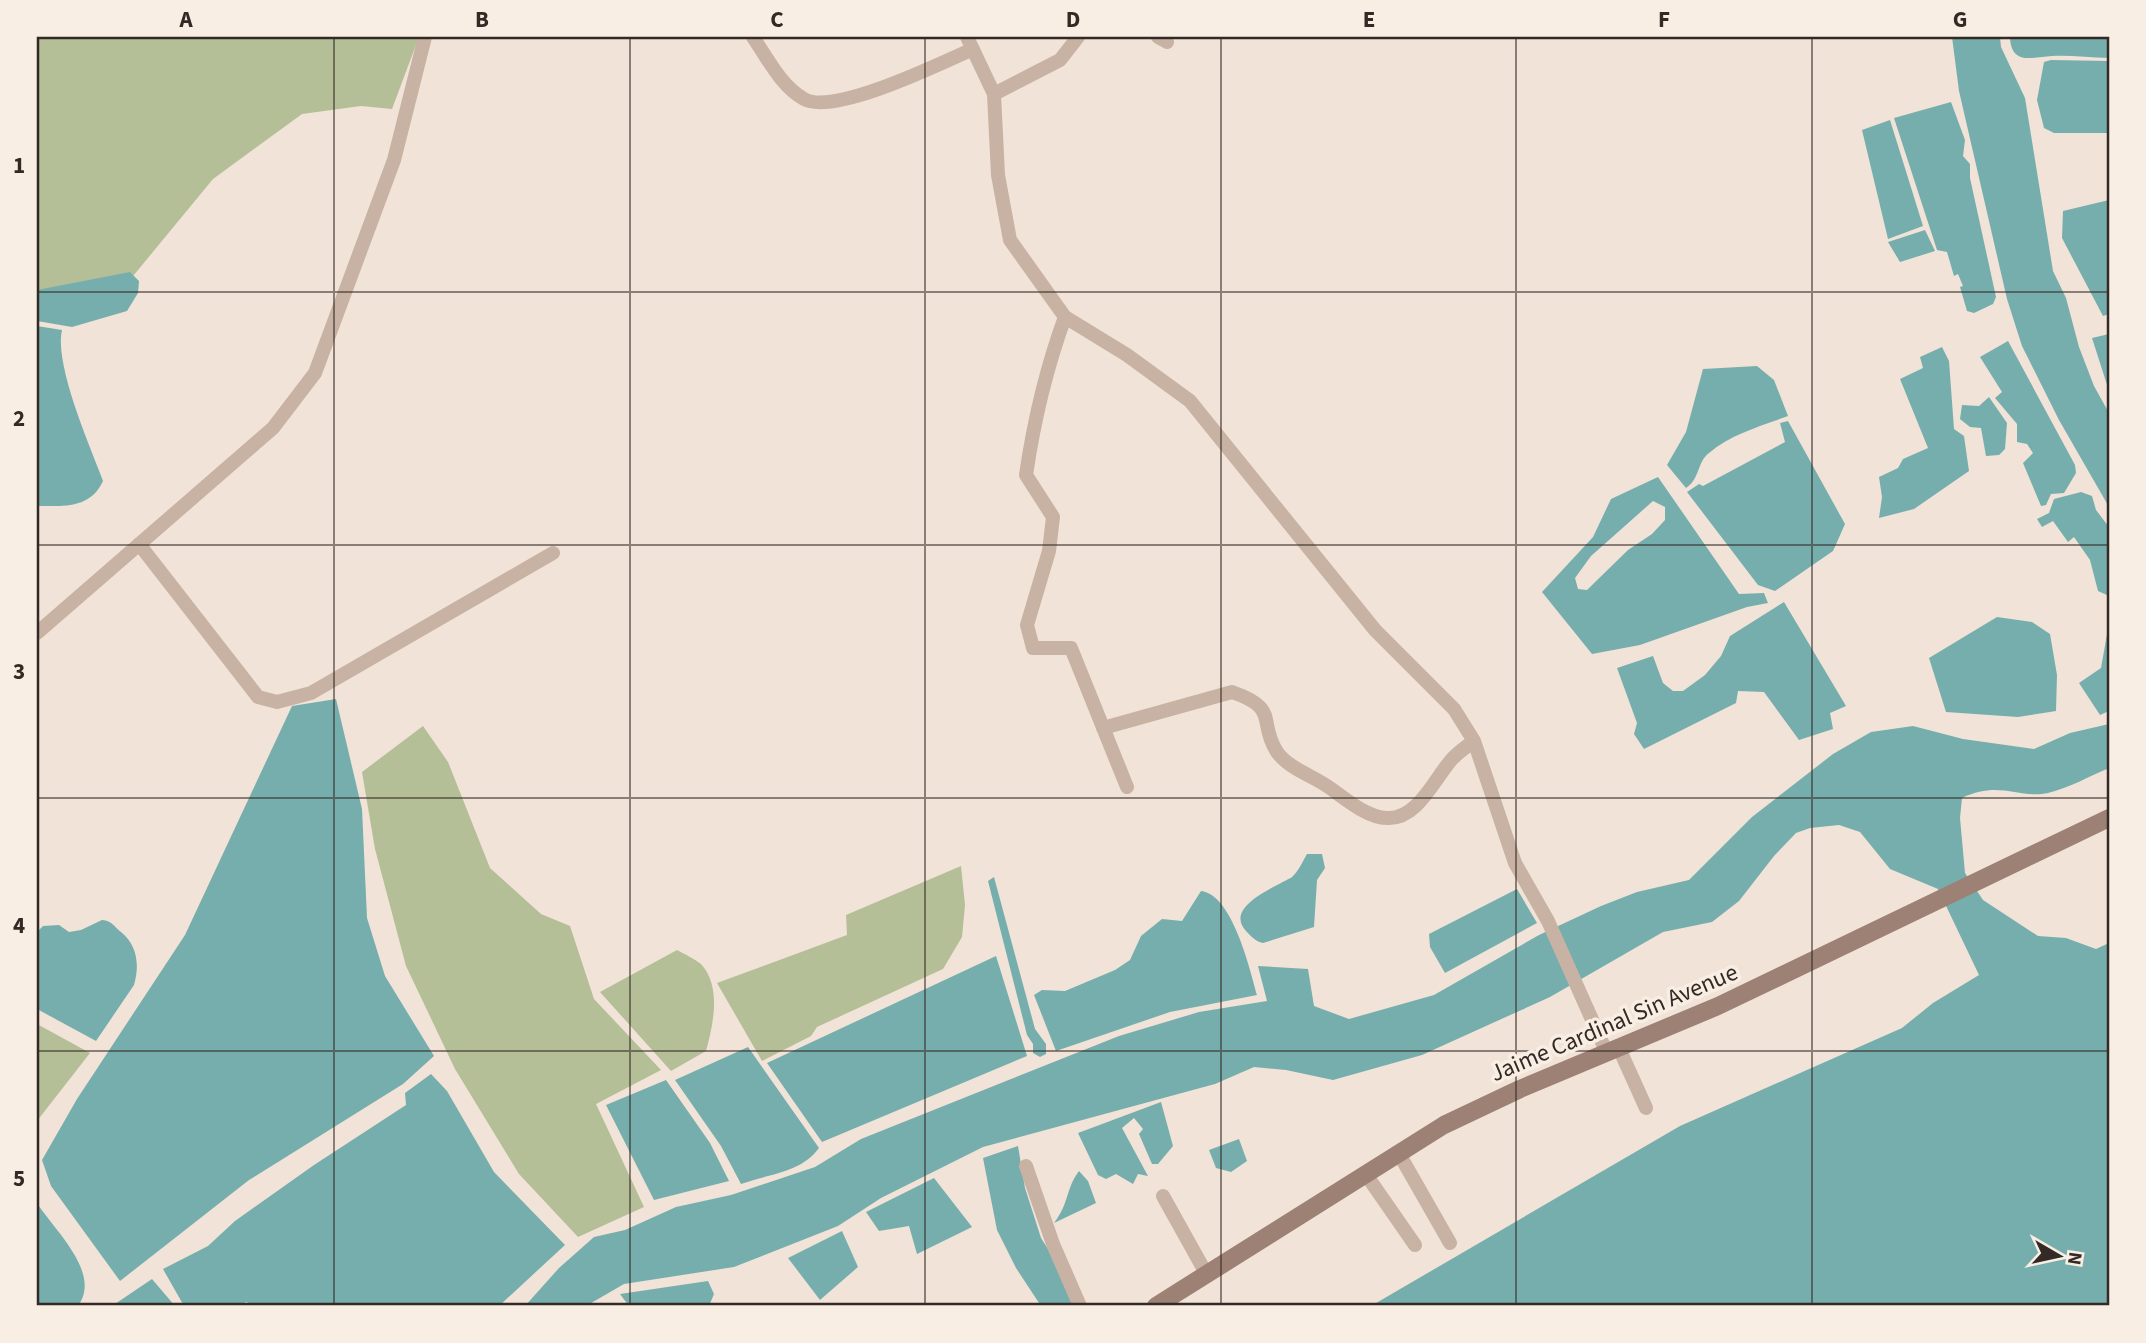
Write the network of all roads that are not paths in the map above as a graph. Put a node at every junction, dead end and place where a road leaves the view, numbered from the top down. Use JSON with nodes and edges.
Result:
{"nodes":[{"id":1,"x":425,"y":37,"type":"edge"},
{"id":2,"x":753,"y":37,"type":"edge"},
{"id":3,"x":1078,"y":37,"type":"edge"},
{"id":4,"x":970,"y":43,"type":"edge"},
{"id":5,"x":994,"y":94,"type":"junction"},
{"id":6,"x":1065,"y":317,"type":"junction"},
{"id":7,"x":139,"y":544,"type":"junction"},
{"id":8,"x":553,"y":553,"type":"dead end"},
{"id":9,"x":37,"y":632,"type":"edge"},
{"id":10,"x":1103,"y":728,"type":"junction"},
{"id":11,"x":1474,"y":741,"type":"junction"},
{"id":12,"x":1127,"y":787,"type":"dead end"},
{"id":13,"x":2109,"y":818,"type":"edge"},
{"id":14,"x":1612,"y":1049,"type":"junction"},
{"id":15,"x":1646,"y":1108,"type":"dead end"},
{"id":16,"x":1398,"y":1152,"type":"junction"},
{"id":17,"x":1026,"y":1166,"type":"dead end"},
{"id":18,"x":1365,"y":1173,"type":"junction"},
{"id":19,"x":1163,"y":1196,"type":"dead end"},
{"id":20,"x":1450,"y":1242,"type":"dead end"},
{"id":21,"x":1415,"y":1245,"type":"dead end"},
{"id":22,"x":1207,"y":1275,"type":"junction"},
{"id":23,"x":1080,"y":1306,"type":"edge"},
{"id":24,"x":1156,"y":1306,"type":"edge"}],
"edges":[{"from":1,"to":7,"type":"street"},
{"from":2,"to":4,"type":"street"},
{"from":3,"to":5,"type":"street"},
{"from":4,"to":5,"type":"street"},
{"from":5,"to":6,"type":"street"},
{"from":6,"to":10,"type":"street"},
{"from":6,"to":11,"type":"street"},
{"from":7,"to":8,"type":"street"},
{"from":7,"to":9,"type":"street"},
{"from":10,"to":11,"type":"street"},
{"from":10,"to":12,"type":"street"},
{"from":11,"to":14,"type":"street"},
{"from":13,"to":14,"type":"main road","name":"Jaime Cardinal Sin Avenue"},
{"from":14,"to":15,"type":"street"},
{"from":14,"to":16,"type":"main road","name":"Jaime Cardinal Sin Avenue"},
{"from":16,"to":18,"type":"main road","name":"Jaime Cardinal Sin Avenue"},
{"from":16,"to":20,"type":"street"},
{"from":17,"to":23,"type":"street"},
{"from":18,"to":21,"type":"street"},
{"from":18,"to":22,"type":"main road","name":"Jaime Cardinal Sin Avenue"},
{"from":19,"to":22,"type":"street"},
{"from":22,"to":24,"type":"main road","name":"Jaime Cardinal Sin Avenue"}]}
